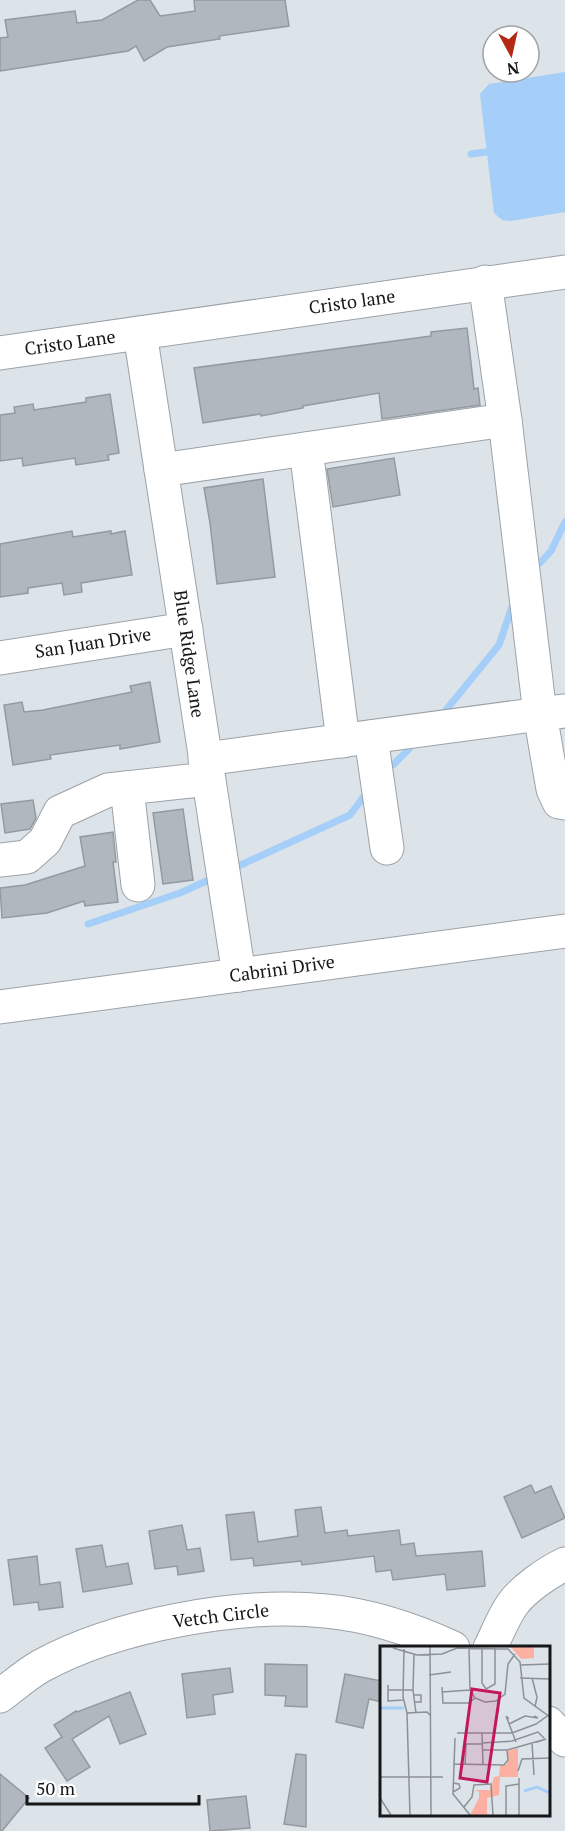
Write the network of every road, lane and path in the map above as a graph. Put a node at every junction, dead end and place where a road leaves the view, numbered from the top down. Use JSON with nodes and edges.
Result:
{"nodes":[{"id":1,"x":565,"y":272,"type":"edge"},
{"id":2,"x":485,"y":282,"type":"junction"},
{"id":3,"x":140,"y":333,"type":"junction"},
{"id":4,"x":0,"y":353,"type":"edge"},
{"id":5,"x":505,"y":420,"type":"junction"},
{"id":6,"x":306,"y":449,"type":"junction"},
{"id":7,"x":161,"y":470,"type":"junction"},
{"id":8,"x":186,"y":629,"type":"junction"},
{"id":9,"x":0,"y":658,"type":"edge"},
{"id":10,"x":552,"y":712,"type":"edge"},
{"id":11,"x":357,"y":739,"type":"junction"},
{"id":12,"x":206,"y":769,"type":"junction"},
{"id":13,"x":127,"y":788,"type":"junction"},
{"id":14,"x":565,"y":803,"type":"edge"},
{"id":15,"x":387,"y":848,"type":"dead end"},
{"id":16,"x":0,"y":860,"type":"edge"},
{"id":17,"x":138,"y":885,"type":"dead end"},
{"id":18,"x":565,"y":931,"type":"edge"},
{"id":19,"x":239,"y":975,"type":"junction"},
{"id":20,"x":0,"y":1007,"type":"edge"},
{"id":21,"x":565,"y":1564,"type":"edge"},
{"id":22,"x":448,"y":1646,"type":"edge"},
{"id":23,"x":491,"y":1646,"type":"edge"},
{"id":24,"x":0,"y":1696,"type":"edge"},
{"id":25,"x":550,"y":1724,"type":"edge"},
{"id":26,"x":565,"y":1740,"type":"edge"}],
"edges":[{"from":1,"to":2,"type":"street","name":"Cristo lane"},
{"from":2,"to":3,"type":"street","name":"Cristo lane"},
{"from":2,"to":5,"type":"street"},
{"from":3,"to":4,"type":"street","name":"Cristo Lane"},
{"from":3,"to":7,"type":"street","name":"Blue Ridge Lane"},
{"from":5,"to":6,"type":"street"},
{"from":5,"to":10,"type":"street"},
{"from":6,"to":7,"type":"street"},
{"from":6,"to":11,"type":"street"},
{"from":7,"to":8,"type":"street","name":"Blue Ridge Lane"},
{"from":8,"to":9,"type":"street","name":"San Juan Drive"},
{"from":8,"to":12,"type":"street","name":"Blue Ridge Lane"},
{"from":10,"to":11,"type":"street"},
{"from":10,"to":14,"type":"street"},
{"from":11,"to":12,"type":"street"},
{"from":11,"to":15,"type":"street"},
{"from":12,"to":13,"type":"street"},
{"from":12,"to":19,"type":"street","name":"Blue Ridge Lane"},
{"from":13,"to":16,"type":"street"},
{"from":13,"to":17,"type":"street"},
{"from":18,"to":19,"type":"street","name":"Cabrini Drive"},
{"from":19,"to":20,"type":"street","name":"Cabrini Drive"},
{"from":21,"to":23,"type":"street"},
{"from":22,"to":24,"type":"street","name":"Vetch Circle"},
{"from":25,"to":26,"type":"street"}]}
